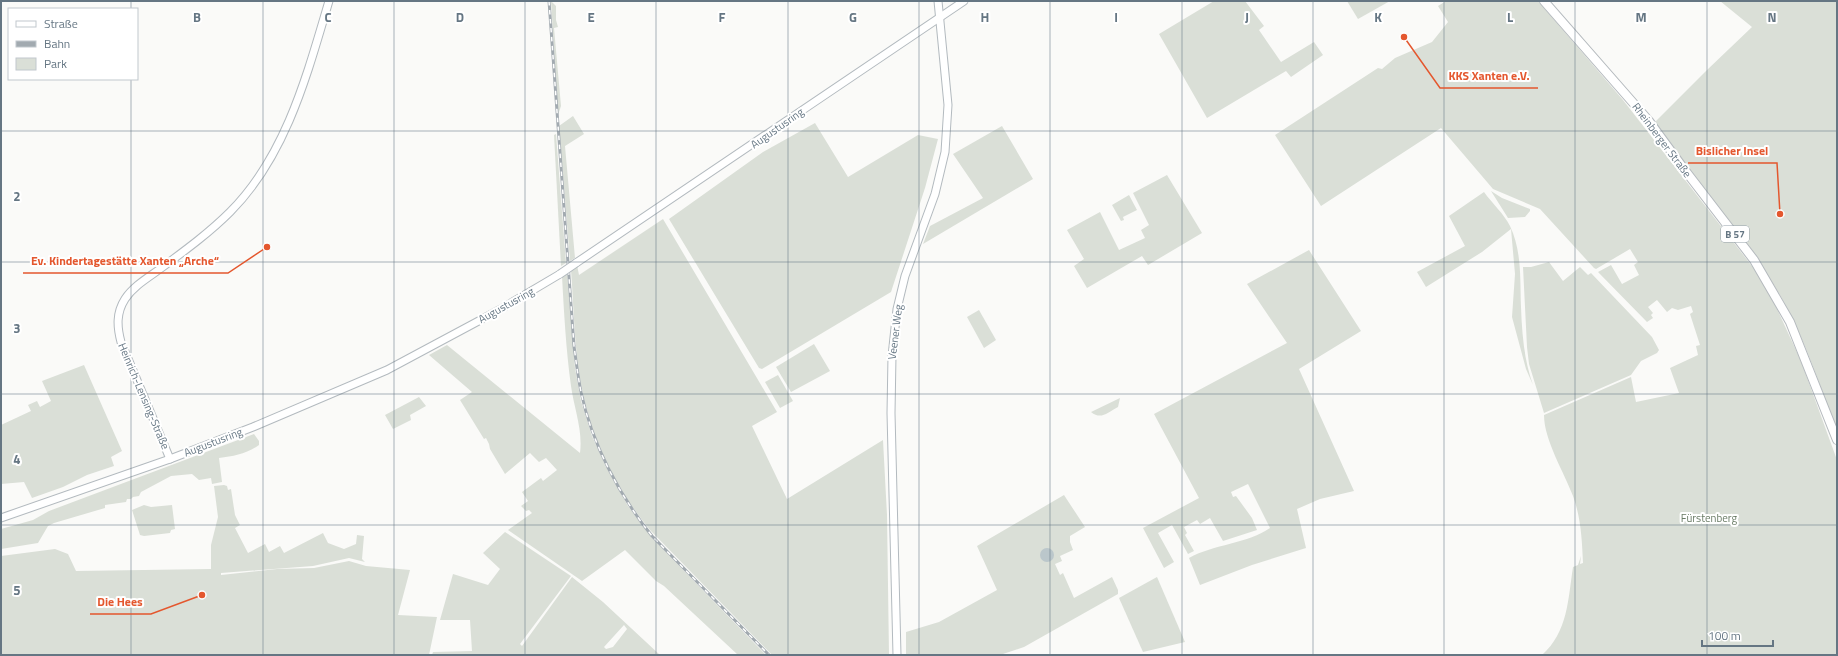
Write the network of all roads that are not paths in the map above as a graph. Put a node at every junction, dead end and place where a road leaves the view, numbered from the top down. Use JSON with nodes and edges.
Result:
{"nodes":[{"id":1,"x":329,"y":1,"type":"edge"},
{"id":2,"x":938,"y":1,"type":"edge"},
{"id":3,"x":964,"y":1,"type":"edge"},
{"id":4,"x":1544,"y":1,"type":"edge"},
{"id":5,"x":938,"y":18,"type":"junction"},
{"id":6,"x":1837,"y":440,"type":"edge"},
{"id":7,"x":170,"y":459,"type":"junction"},
{"id":8,"x":1,"y":518,"type":"edge"},
{"id":9,"x":897,"y":655,"type":"edge"}],
"edges":[{"from":1,"to":7,"type":"main road","name":"Heinrich-Lensing-Straße"},
{"from":2,"to":5,"type":"main road","name":"Veener Weg"},
{"from":3,"to":5,"type":"main road","name":"Augustusring"},
{"from":4,"to":6,"type":"main road","name":"Rheinberger Straße","number":"B 57"},
{"from":5,"to":7,"type":"main road","name":"Augustusring","bridge":true},
{"from":5,"to":9,"type":"main road","name":"Veener Weg"},
{"from":7,"to":8,"type":"main road","name":"Augustusring"}]}
